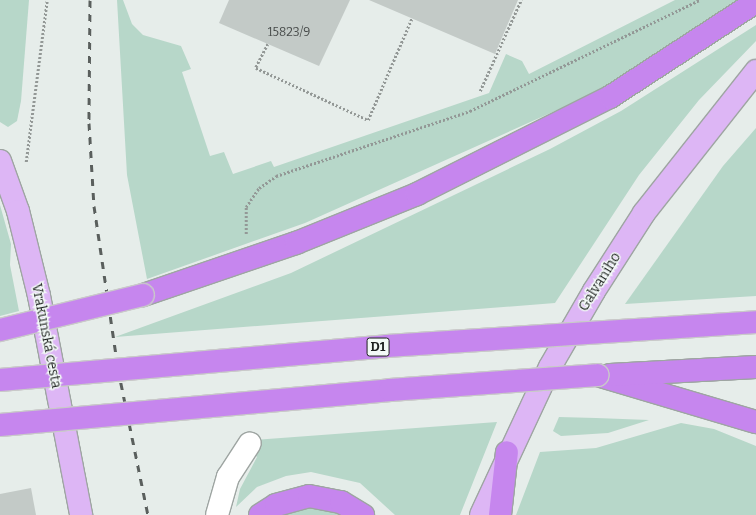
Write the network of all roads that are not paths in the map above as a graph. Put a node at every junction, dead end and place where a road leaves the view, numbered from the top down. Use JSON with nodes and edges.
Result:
{"nodes":[{"id":1,"x":756,"y":2,"type":"edge"},
{"id":2,"x":756,"y":71,"type":"edge"},
{"id":3,"x":0,"y":161,"type":"edge"},
{"id":4,"x":756,"y":322,"type":"edge"},
{"id":5,"x":0,"y":330,"type":"edge"},
{"id":6,"x":756,"y":367,"type":"edge"},
{"id":7,"x":597,"y":375,"type":"junction"},
{"id":8,"x":0,"y":380,"type":"edge"},
{"id":9,"x":756,"y":422,"type":"edge"},
{"id":10,"x":0,"y":425,"type":"edge"},
{"id":11,"x":250,"y":443,"type":"dead end"},
{"id":12,"x":507,"y":452,"type":"junction"},
{"id":13,"x":81,"y":515,"type":"edge"},
{"id":14,"x":217,"y":515,"type":"edge"},
{"id":15,"x":260,"y":515,"type":"edge"},
{"id":16,"x":363,"y":515,"type":"edge"},
{"id":17,"x":481,"y":515,"type":"edge"},
{"id":18,"x":500,"y":515,"type":"edge"}],
"edges":[{"from":1,"to":5,"type":"highway","bridge":true},
{"from":2,"to":12,"type":"main road","name":"Galvaniho"},
{"from":3,"to":13,"type":"main road","name":"Vrakunská cesta"},
{"from":4,"to":8,"type":"highway","number":"D1","bridge":true},
{"from":6,"to":7,"type":"highway"},
{"from":7,"to":9,"type":"highway"},
{"from":7,"to":10,"type":"highway","bridge":true},
{"from":11,"to":14,"type":"lane"},
{"from":12,"to":17,"type":"main road","name":"Galvaniho"},
{"from":12,"to":18,"type":"highway"},
{"from":15,"to":16,"type":"highway"}]}
